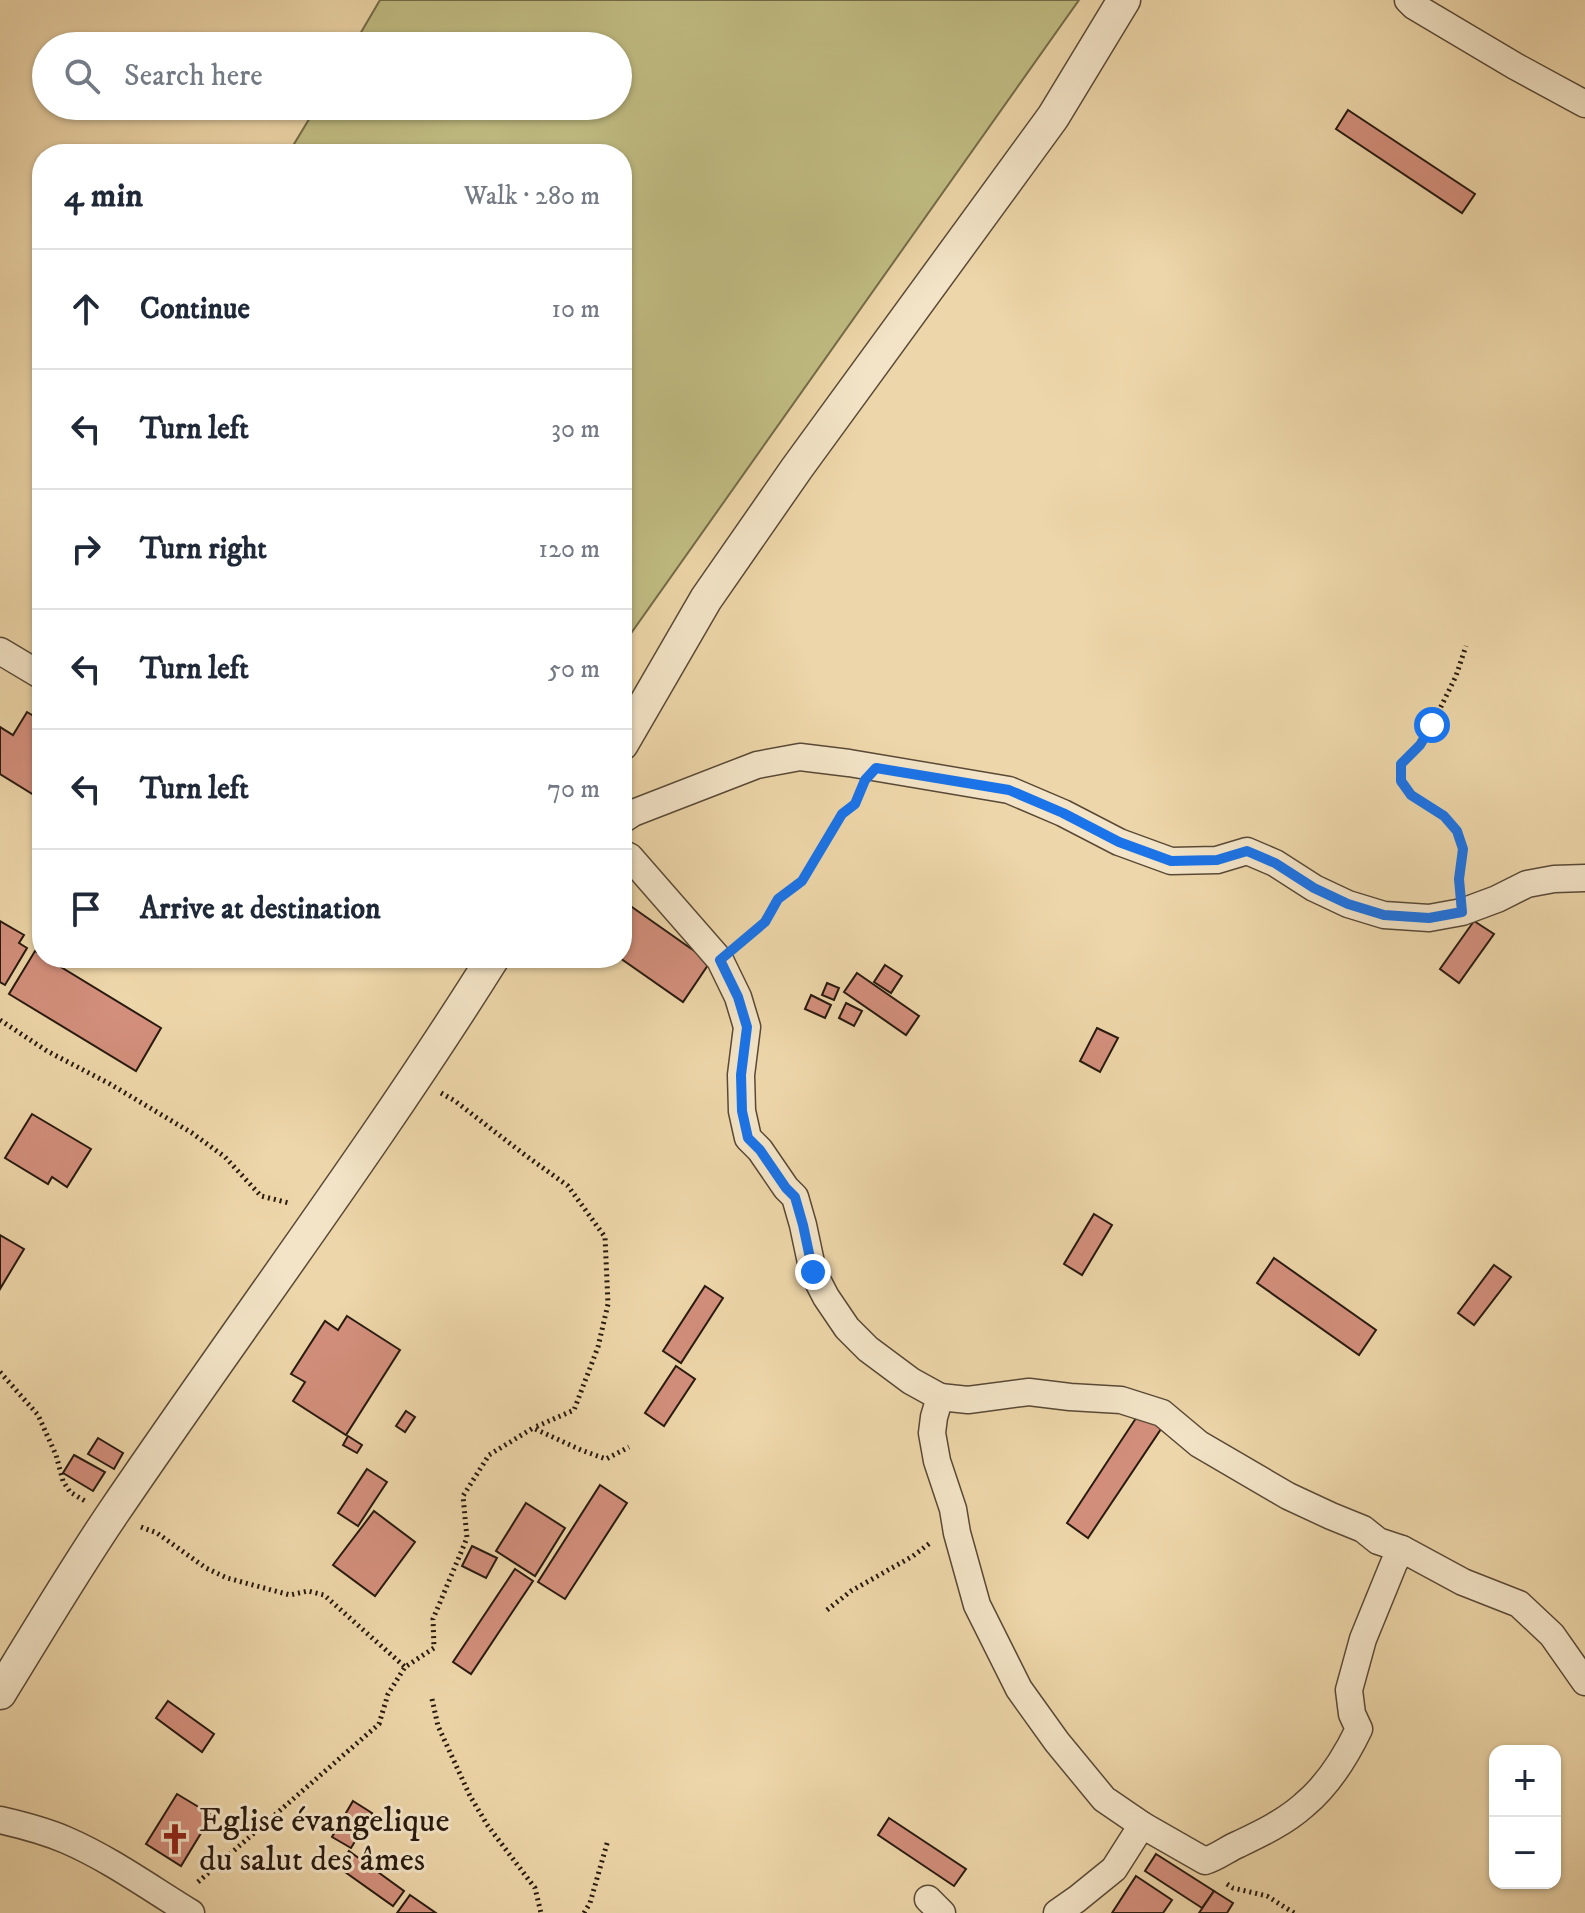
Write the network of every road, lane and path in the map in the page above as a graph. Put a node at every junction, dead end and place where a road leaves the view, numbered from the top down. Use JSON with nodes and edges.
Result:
{"nodes":[{"id":1,"x":1124,"y":0,"type":"edge"},
{"id":2,"x":1408,"y":0,"type":"edge"},
{"id":3,"x":1585,"y":104,"type":"edge"},
{"id":4,"x":1466,"y":646,"type":"dead end"},
{"id":5,"x":0,"y":651,"type":"edge"},
{"id":6,"x":32,"y":670,"type":"edge"},
{"id":7,"x":632,"y":727,"type":"edge"},
{"id":8,"x":876,"y":768,"type":"junction"},
{"id":9,"x":632,"y":814,"type":"edge"},
{"id":10,"x":632,"y":859,"type":"edge"},
{"id":11,"x":1585,"y":878,"type":"edge"},
{"id":12,"x":1462,"y":912,"type":"junction"},
{"id":13,"x":720,"y":960,"type":"junction"},
{"id":14,"x":484,"y":968,"type":"edge"},
{"id":15,"x":0,"y":1020,"type":"edge"},
{"id":16,"x":415,"y":1079,"type":"junction"},
{"id":17,"x":324,"y":1212,"type":"junction"},
{"id":18,"x":0,"y":1372,"type":"edge"},
{"id":19,"x":940,"y":1397,"type":"junction"},
{"id":20,"x":533,"y":1428,"type":"junction"},
{"id":21,"x":629,"y":1447,"type":"dead end"},
{"id":22,"x":111,"y":1515,"type":"junction"},
{"id":23,"x":957,"y":1533,"type":"junction"},
{"id":24,"x":1402,"y":1549,"type":"junction"},
{"id":25,"x":827,"y":1610,"type":"dead end"},
{"id":26,"x":405,"y":1667,"type":"junction"},
{"id":27,"x":1585,"y":1682,"type":"edge"},
{"id":28,"x":0,"y":1693,"type":"edge"},
{"id":29,"x":432,"y":1699,"type":"dead end"},
{"id":30,"x":0,"y":1820,"type":"edge"},
{"id":31,"x":1142,"y":1825,"type":"junction"},
{"id":32,"x":608,"y":1840,"type":"dead end"},
{"id":33,"x":1205,"y":1861,"type":"junction"},
{"id":34,"x":182,"y":1908,"type":"edge"},
{"id":35,"x":541,"y":1913,"type":"edge"},
{"id":36,"x":584,"y":1913,"type":"edge"},
{"id":37,"x":1057,"y":1913,"type":"edge"},
{"id":38,"x":1294,"y":1913,"type":"edge"}],
"edges":[{"from":1,"to":7,"type":"street"},
{"from":2,"to":3,"type":"street"},
{"from":4,"to":12,"type":"path"},
{"from":5,"to":6,"type":"street"},
{"from":8,"to":9,"type":"street"},
{"from":8,"to":12,"type":"street"},
{"from":8,"to":13,"type":"path"},
{"from":10,"to":13,"type":"street"},
{"from":11,"to":12,"type":"street"},
{"from":13,"to":19,"type":"street"},
{"from":14,"to":16,"type":"street"},
{"from":15,"to":17,"type":"path"},
{"from":16,"to":17,"type":"street"},
{"from":16,"to":20,"type":"path"},
{"from":17,"to":22,"type":"street"},
{"from":18,"to":22,"type":"path"},
{"from":19,"to":23,"type":"street"},
{"from":19,"to":24,"type":"street"},
{"from":20,"to":21,"type":"path"},
{"from":20,"to":26,"type":"path"},
{"from":22,"to":26,"type":"path"},
{"from":22,"to":28,"type":"street"},
{"from":23,"to":25,"type":"path"},
{"from":23,"to":31,"type":"street"},
{"from":24,"to":27,"type":"street"},
{"from":24,"to":33,"type":"street"},
{"from":26,"to":34,"type":"path"},
{"from":29,"to":35,"type":"path"},
{"from":30,"to":34,"type":"street"},
{"from":31,"to":33,"type":"street"},
{"from":31,"to":37,"type":"street"},
{"from":32,"to":36,"type":"path"},
{"from":33,"to":38,"type":"path"}]}
